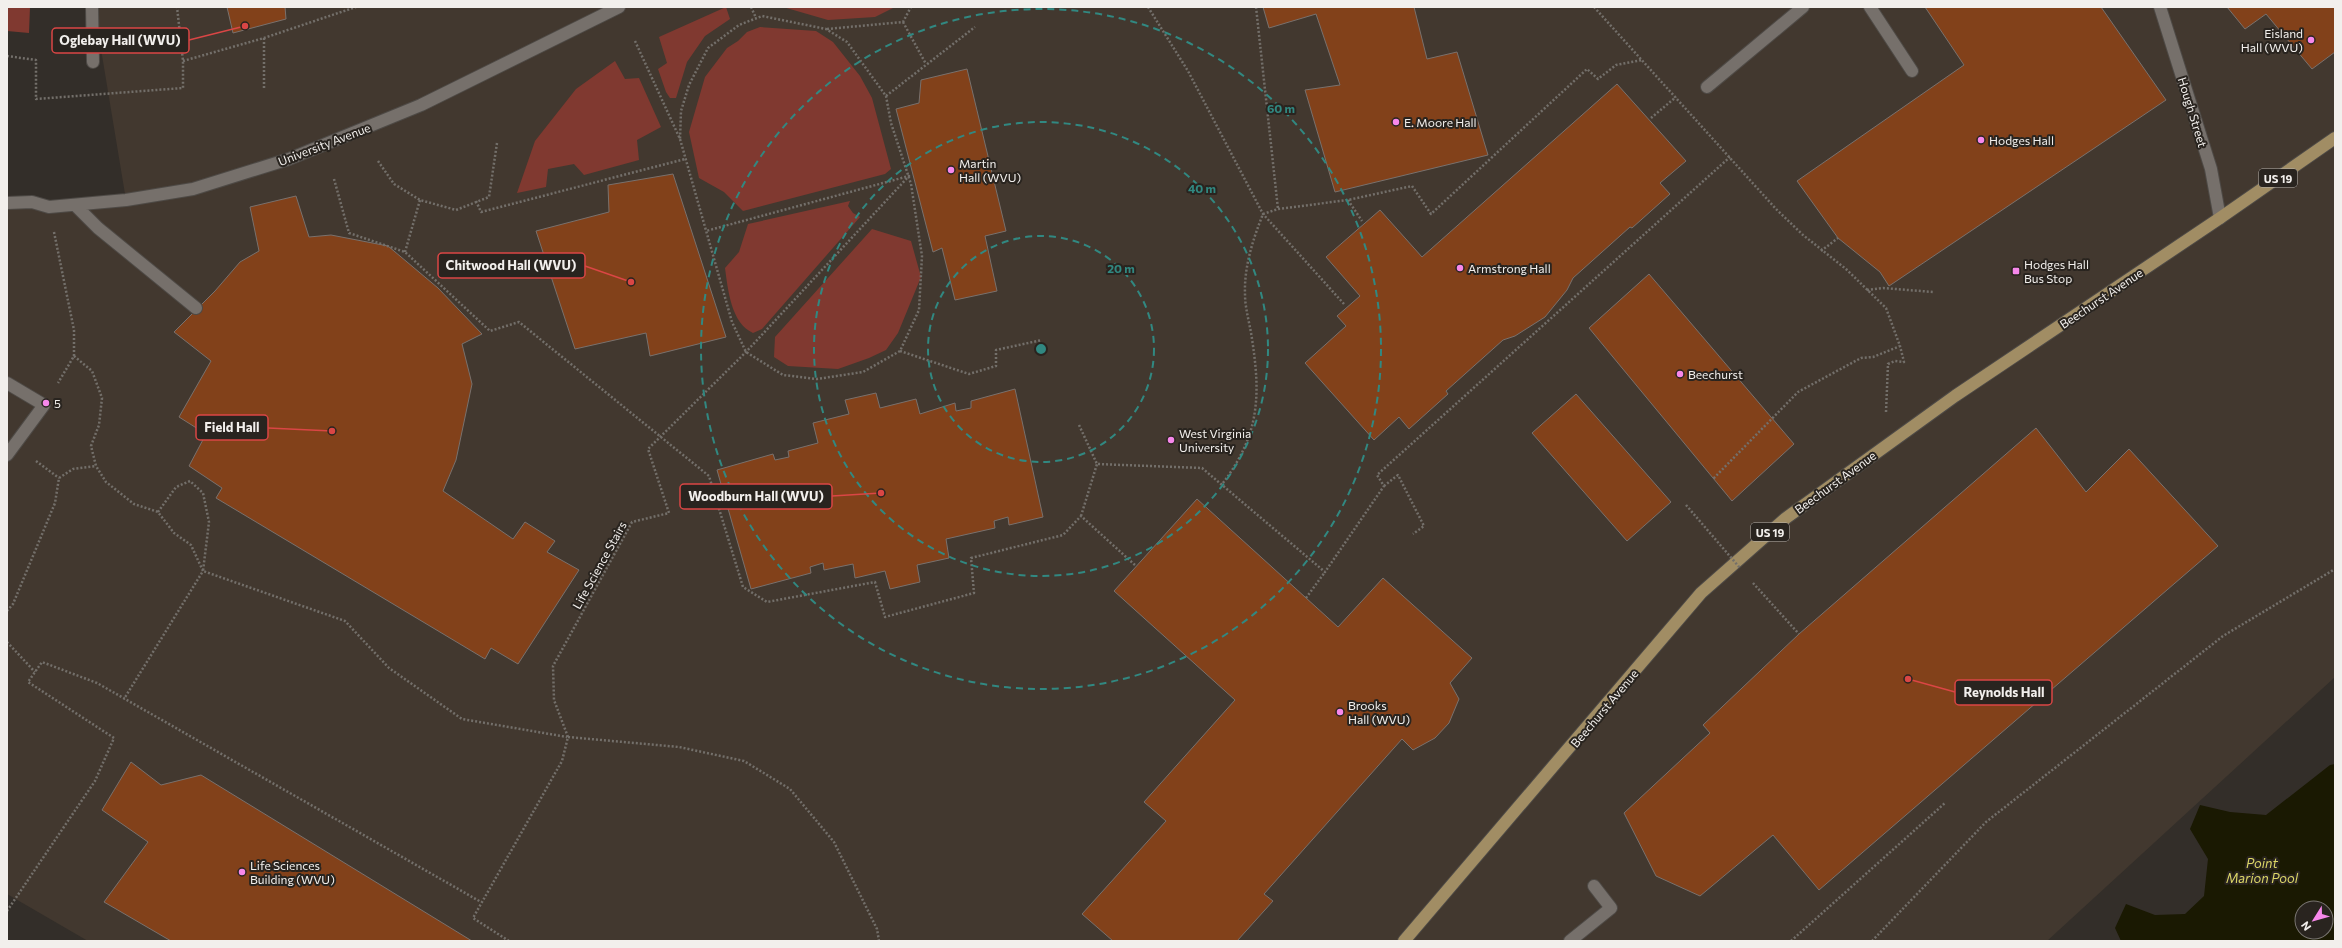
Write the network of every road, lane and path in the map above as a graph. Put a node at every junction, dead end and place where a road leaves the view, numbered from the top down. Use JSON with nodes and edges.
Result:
{"nodes":[{"id":1,"x":92,"y":7,"type":"edge"},
{"id":2,"x":177,"y":7,"type":"edge"},
{"id":3,"x":356,"y":7,"type":"edge"},
{"id":4,"x":619,"y":7,"type":"edge"},
{"id":5,"x":751,"y":7,"type":"edge"},
{"id":6,"x":911,"y":7,"type":"edge"},
{"id":7,"x":1148,"y":7,"type":"edge"},
{"id":8,"x":1256,"y":7,"type":"edge"},
{"id":9,"x":1594,"y":7,"type":"edge"},
{"id":10,"x":1803,"y":7,"type":"edge"},
{"id":11,"x":1870,"y":7,"type":"edge"},
{"id":12,"x":2160,"y":7,"type":"edge"},
{"id":13,"x":756,"y":18,"type":"junction"},
{"id":14,"x":903,"y":22,"type":"junction"},
{"id":15,"x":975,"y":27,"type":"dead end"},
{"id":16,"x":826,"y":29,"type":"junction"},
{"id":17,"x":264,"y":38,"type":"junction"},
{"id":18,"x":636,"y":41,"type":"dead end"},
{"id":19,"x":1642,"y":60,"type":"junction"},
{"id":20,"x":183,"y":61,"type":"junction"},
{"id":21,"x":93,"y":62,"type":"dead end"},
{"id":22,"x":926,"y":64,"type":"junction"},
{"id":23,"x":1912,"y":71,"type":"dead end"},
{"id":24,"x":1707,"y":87,"type":"dead end"},
{"id":25,"x":182,"y":88,"type":"dead end"},
{"id":26,"x":264,"y":88,"type":"dead end"},
{"id":27,"x":886,"y":96,"type":"junction"},
{"id":28,"x":1676,"y":97,"type":"junction"},
{"id":29,"x":1651,"y":118,"type":"dead end"},
{"id":30,"x":2335,"y":138,"type":"edge"},
{"id":31,"x":680,"y":139,"type":"junction"},
{"id":32,"x":497,"y":143,"type":"dead end"},
{"id":33,"x":1730,"y":156,"type":"junction"},
{"id":34,"x":685,"y":159,"type":"junction"},
{"id":35,"x":378,"y":161,"type":"dead end"},
{"id":36,"x":909,"y":176,"type":"junction"},
{"id":37,"x":334,"y":179,"type":"dead end"},
{"id":38,"x":420,"y":200,"type":"junction"},
{"id":39,"x":1348,"y":200,"type":"junction"},
{"id":40,"x":476,"y":201,"type":"junction"},
{"id":41,"x":7,"y":203,"type":"edge"},
{"id":42,"x":75,"y":204,"type":"junction"},
{"id":43,"x":49,"y":207,"type":"junction"},
{"id":44,"x":1278,"y":209,"type":"junction"},
{"id":45,"x":1263,"y":214,"type":"junction"},
{"id":46,"x":2220,"y":218,"type":"junction"},
{"id":47,"x":1362,"y":221,"type":"dead end"},
{"id":48,"x":706,"y":231,"type":"junction"},
{"id":49,"x":1838,"y":238,"type":"dead end"},
{"id":50,"x":1821,"y":251,"type":"junction"},
{"id":51,"x":405,"y":252,"type":"junction"},
{"id":52,"x":1867,"y":290,"type":"junction"},
{"id":53,"x":1933,"y":292,"type":"dead end"},
{"id":54,"x":1344,"y":304,"type":"dead end"},
{"id":55,"x":196,"y":308,"type":"dead end"},
{"id":56,"x":1042,"y":340,"type":"dead end"},
{"id":57,"x":1900,"y":346,"type":"junction"},
{"id":58,"x":900,"y":351,"type":"junction"},
{"id":59,"x":746,"y":352,"type":"junction"},
{"id":60,"x":74,"y":356,"type":"junction"},
{"id":61,"x":7,"y":383,"type":"edge"},
{"id":62,"x":44,"y":405,"type":"junction"},
{"id":63,"x":1886,"y":412,"type":"dead end"},
{"id":64,"x":1079,"y":425,"type":"dead end"},
{"id":65,"x":661,"y":437,"type":"junction"},
{"id":66,"x":7,"y":455,"type":"edge"},
{"id":67,"x":1097,"y":464,"type":"junction"},
{"id":68,"x":96,"y":466,"type":"junction"},
{"id":69,"x":1713,"y":479,"type":"dead end"},
{"id":70,"x":1223,"y":483,"type":"junction"},
{"id":71,"x":1384,"y":486,"type":"junction"},
{"id":72,"x":1686,"y":505,"type":"dead end"},
{"id":73,"x":158,"y":512,"type":"junction"},
{"id":74,"x":1082,"y":516,"type":"junction"},
{"id":75,"x":1413,"y":534,"type":"dead end"},
{"id":76,"x":1136,"y":566,"type":"dead end"},
{"id":77,"x":2335,"y":569,"type":"edge"},
{"id":78,"x":203,"y":571,"type":"junction"},
{"id":79,"x":1325,"y":572,"type":"junction"},
{"id":80,"x":1745,"y":573,"type":"dead end"},
{"id":81,"x":1750,"y":579,"type":"dead end"},
{"id":82,"x":1306,"y":598,"type":"dead end"},
{"id":83,"x":7,"y":611,"type":"edge"},
{"id":84,"x":1799,"y":634,"type":"dead end"},
{"id":85,"x":7,"y":642,"type":"edge"},
{"id":86,"x":35,"y":672,"type":"junction"},
{"id":87,"x":124,"y":698,"type":"junction"},
{"id":88,"x":568,"y":737,"type":"junction"},
{"id":89,"x":1945,"y":803,"type":"dead end"},
{"id":90,"x":1594,"y":886,"type":"dead end"},
{"id":91,"x":481,"y":902,"type":"junction"},
{"id":92,"x":7,"y":911,"type":"edge"},
{"id":93,"x":509,"y":941,"type":"edge"},
{"id":94,"x":879,"y":941,"type":"edge"},
{"id":95,"x":1404,"y":941,"type":"edge"},
{"id":96,"x":1570,"y":941,"type":"edge"},
{"id":97,"x":1791,"y":941,"type":"edge"},
{"id":98,"x":1872,"y":941,"type":"edge"}],
"edges":[{"from":1,"to":21,"type":"street"},
{"from":2,"to":20,"type":"path"},
{"from":3,"to":17,"type":"path"},
{"from":4,"to":42,"type":"street","name":"University Avenue"},
{"from":5,"to":13,"type":"path"},
{"from":6,"to":14,"type":"path"},
{"from":7,"to":45,"type":"path"},
{"from":8,"to":44,"type":"path"},
{"from":9,"to":19,"type":"path"},
{"from":10,"to":24,"type":"street"},
{"from":11,"to":23,"type":"street"},
{"from":12,"to":46,"type":"street","name":"Hough Street"},
{"from":13,"to":16,"type":"path"},
{"from":13,"to":31,"type":"path"},
{"from":14,"to":16,"type":"path"},
{"from":14,"to":22,"type":"path"},
{"from":15,"to":22,"type":"path"},
{"from":16,"to":27,"type":"path"},
{"from":17,"to":20,"type":"path"},
{"from":17,"to":26,"type":"path"},
{"from":18,"to":31,"type":"path"},
{"from":19,"to":28,"type":"path"},
{"from":19,"to":39,"type":"path"},
{"from":20,"to":25,"type":"path"},
{"from":22,"to":27,"type":"path"},
{"from":27,"to":36,"type":"path"},
{"from":28,"to":29,"type":"path"},
{"from":28,"to":33,"type":"path"},
{"from":30,"to":46,"type":"main road","name":"Beechurst Avenue","number":"US 19"},
{"from":31,"to":34,"type":"path"},
{"from":32,"to":40,"type":"path"},
{"from":33,"to":50,"type":"path"},
{"from":33,"to":71,"type":"path"},
{"from":34,"to":40,"type":"path"},
{"from":34,"to":48,"type":"path"},
{"from":35,"to":38,"type":"path"},
{"from":36,"to":48,"type":"path"},
{"from":36,"to":58,"type":"path"},
{"from":36,"to":59,"type":"path"},
{"from":37,"to":51,"type":"path"},
{"from":38,"to":40,"type":"path"},
{"from":38,"to":51,"type":"path"},
{"from":39,"to":44,"type":"path"},
{"from":39,"to":47,"type":"path"},
{"from":41,"to":43,"type":"street","name":"University Avenue"},
{"from":42,"to":43,"type":"street","name":"University Avenue"},
{"from":42,"to":55,"type":"street"},
{"from":43,"to":60,"type":"path"},
{"from":44,"to":45,"type":"path"},
{"from":45,"to":54,"type":"path"},
{"from":45,"to":70,"type":"path"},
{"from":46,"to":95,"type":"main road","name":"Beechurst Avenue","number":"US 19"},
{"from":48,"to":59,"type":"path"},
{"from":49,"to":50,"type":"path"},
{"from":50,"to":52,"type":"path"},
{"from":51,"to":65,"type":"path"},
{"from":52,"to":53,"type":"path"},
{"from":52,"to":57,"type":"path"},
{"from":56,"to":58,"type":"path"},
{"from":57,"to":63,"type":"path"},
{"from":57,"to":69,"type":"path"},
{"from":58,"to":59,"type":"path"},
{"from":59,"to":65,"type":"path"},
{"from":60,"to":62,"type":"path"},
{"from":60,"to":68,"type":"path"},
{"from":61,"to":62,"type":"street"},
{"from":62,"to":66,"type":"street"},
{"from":64,"to":67,"type":"path"},
{"from":65,"to":74,"type":"path"},
{"from":65,"to":88,"type":"path","name":"Life Science Stairs"},
{"from":67,"to":70,"type":"path"},
{"from":67,"to":74,"type":"path"},
{"from":68,"to":73,"type":"path"},
{"from":68,"to":83,"type":"path"},
{"from":70,"to":79,"type":"path"},
{"from":71,"to":75,"type":"path"},
{"from":71,"to":79,"type":"path"},
{"from":72,"to":80,"type":"path","bridge":true},
{"from":73,"to":78,"type":"path"},
{"from":73,"to":78,"type":"path"},
{"from":74,"to":76,"type":"path"},
{"from":77,"to":98,"type":"path"},
{"from":78,"to":87,"type":"path"},
{"from":78,"to":88,"type":"path"},
{"from":79,"to":82,"type":"path"},
{"from":81,"to":84,"type":"path"},
{"from":85,"to":86,"type":"path"},
{"from":86,"to":87,"type":"path"},
{"from":86,"to":92,"type":"path"},
{"from":87,"to":91,"type":"path"},
{"from":88,"to":91,"type":"path"},
{"from":88,"to":94,"type":"path"},
{"from":89,"to":97,"type":"path"},
{"from":90,"to":96,"type":"street"},
{"from":91,"to":93,"type":"path"}]}
